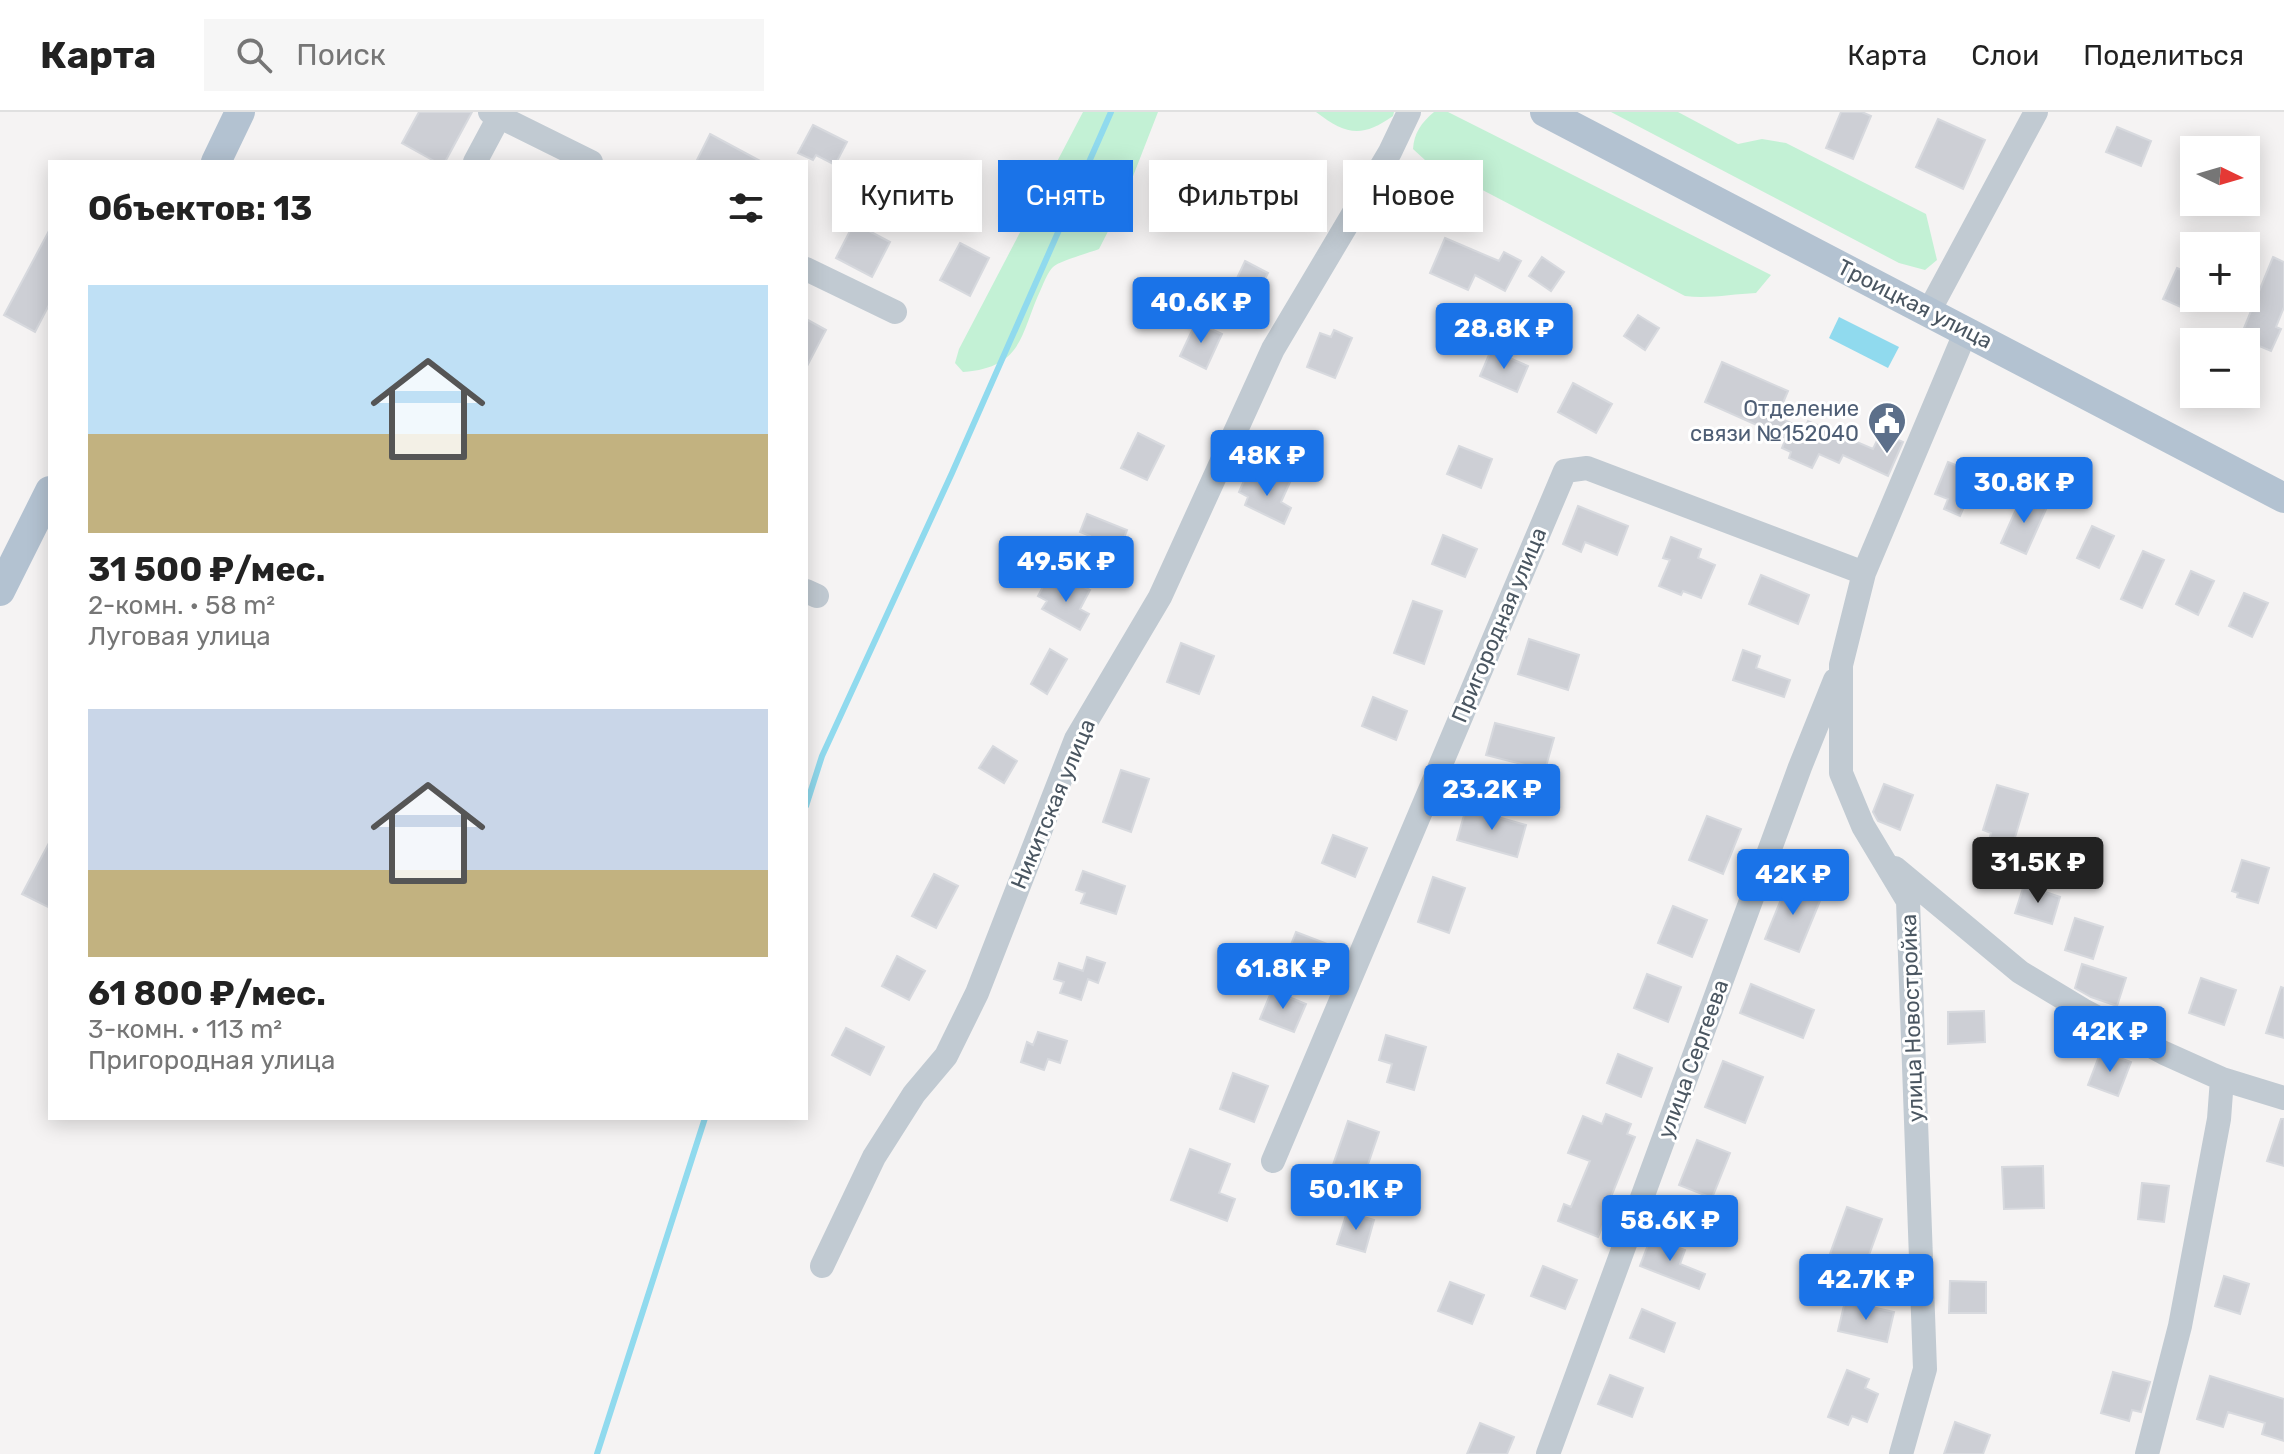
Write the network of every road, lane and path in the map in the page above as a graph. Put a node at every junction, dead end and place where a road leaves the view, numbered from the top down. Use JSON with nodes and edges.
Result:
{"nodes":[{"id":1,"x":240,"y":112,"type":"edge"},
{"id":2,"x":1409,"y":112,"type":"edge"},
{"id":3,"x":1545,"y":112,"type":"edge"},
{"id":4,"x":2036,"y":112,"type":"edge"},
{"id":5,"x":495,"y":114,"type":"edge"},
{"id":6,"x":217,"y":160,"type":"edge"},
{"id":7,"x":476,"y":160,"type":"edge"},
{"id":8,"x":587,"y":160,"type":"edge"},
{"id":9,"x":808,"y":270,"type":"edge"},
{"id":10,"x":1929,"y":311,"type":"junction"},
{"id":11,"x":895,"y":312,"type":"dead end"},
{"id":12,"x":1966,"y":331,"type":"junction"},
{"id":13,"x":48,"y":495,"type":"edge"},
{"id":14,"x":2284,"y":498,"type":"edge"},
{"id":15,"x":1864,"y":573,"type":"junction"},
{"id":16,"x":0,"y":591,"type":"edge"},
{"id":17,"x":1841,"y":665,"type":"junction"},
{"id":18,"x":1881,"y":856,"type":"junction"},
{"id":19,"x":2222,"y":1079,"type":"junction"},
{"id":20,"x":2284,"y":1098,"type":"edge"},
{"id":21,"x":1273,"y":1161,"type":"dead end"},
{"id":22,"x":822,"y":1266,"type":"dead end"},
{"id":23,"x":1548,"y":1454,"type":"edge"},
{"id":24,"x":1901,"y":1454,"type":"edge"},
{"id":25,"x":2147,"y":1454,"type":"edge"}],
"edges":[{"from":1,"to":6,"type":"main road"},
{"from":2,"to":22,"type":"street","name":"Никитская улица"},
{"from":3,"to":10,"type":"main road","name":"Троицкая улица"},
{"from":4,"to":10,"type":"street"},
{"from":5,"to":7,"type":"street"},
{"from":5,"to":8,"type":"street"},
{"from":9,"to":11,"type":"street"},
{"from":10,"to":12,"type":"main road","name":"Троицкая улица"},
{"from":12,"to":14,"type":"main road","name":"Троицкая улица"},
{"from":12,"to":15,"type":"street","name":"улица Новостройка"},
{"from":13,"to":16,"type":"main road"},
{"from":15,"to":17,"type":"street","name":"улица Новостройка"},
{"from":15,"to":21,"type":"street","name":"Пригородная улица"},
{"from":17,"to":18,"type":"street","name":"улица Новостройка"},
{"from":17,"to":23,"type":"street","name":"улица Сергеева"},
{"from":18,"to":19,"type":"street"},
{"from":18,"to":24,"type":"street","name":"улица Новостройка"},
{"from":19,"to":20,"type":"street"},
{"from":19,"to":25,"type":"street"}]}
